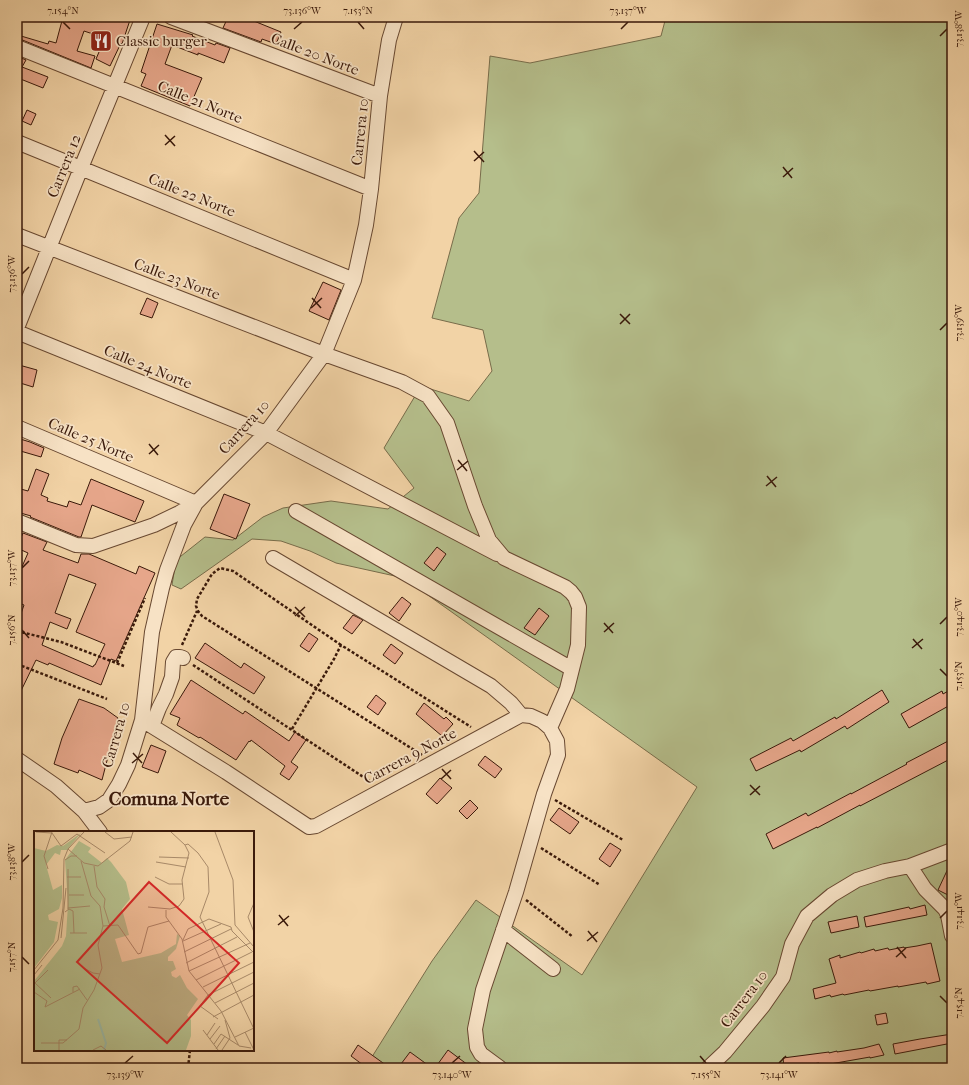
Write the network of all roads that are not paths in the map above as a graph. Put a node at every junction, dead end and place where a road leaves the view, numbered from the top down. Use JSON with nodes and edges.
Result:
{"nodes":[{"id":1,"x":143,"y":17,"type":"edge"},
{"id":2,"x":171,"y":17,"type":"edge"},
{"id":3,"x":396,"y":17,"type":"edge"},
{"id":4,"x":17,"y":48,"type":"edge"},
{"id":5,"x":114,"y":87,"type":"junction"},
{"id":6,"x":380,"y":96,"type":"junction"},
{"id":7,"x":17,"y":142,"type":"edge"},
{"id":8,"x":81,"y":168,"type":"junction"},
{"id":9,"x":371,"y":189,"type":"junction"},
{"id":10,"x":17,"y":235,"type":"edge"},
{"id":11,"x":49,"y":247,"type":"junction"},
{"id":12,"x":354,"y":280,"type":"junction"},
{"id":13,"x":17,"y":328,"type":"edge"},
{"id":14,"x":17,"y":332,"type":"edge"},
{"id":15,"x":324,"y":354,"type":"junction"},
{"id":16,"x":17,"y":427,"type":"edge"},
{"id":17,"x":266,"y":433,"type":"junction"},
{"id":18,"x":196,"y":503,"type":"junction"},
{"id":19,"x":296,"y":511,"type":"dead end"},
{"id":20,"x":17,"y":521,"type":"edge"},
{"id":21,"x":273,"y":558,"type":"dead end"},
{"id":22,"x":504,"y":558,"type":"junction"},
{"id":23,"x":179,"y":658,"type":"road end"},
{"id":24,"x":572,"y":669,"type":"junction"},
{"id":25,"x":521,"y":715,"type":"junction"},
{"id":26,"x":147,"y":723,"type":"junction"},
{"id":27,"x":550,"y":728,"type":"junction"},
{"id":28,"x":17,"y":759,"type":"edge"},
{"id":29,"x":84,"y":811,"type":"junction"},
{"id":30,"x":99,"y":831,"type":"edge"},
{"id":31,"x":952,"y":850,"type":"edge"},
{"id":32,"x":910,"y":866,"type":"junction"},
{"id":33,"x":503,"y":930,"type":"junction"},
{"id":34,"x":952,"y":936,"type":"edge"},
{"id":35,"x":553,"y":969,"type":"dead end"},
{"id":36,"x":500,"y":1068,"type":"edge"},
{"id":37,"x":708,"y":1068,"type":"edge"}],
"edges":[{"from":1,"to":5,"type":"street","name":"Carrera 12"},
{"from":2,"to":6,"type":"street","name":"Calle 20 Norte"},
{"from":3,"to":6,"type":"street","name":"Carrera 10"},
{"from":4,"to":5,"type":"street","name":"Calle 21 Norte"},
{"from":5,"to":8,"type":"street","name":"Carrera 12"},
{"from":5,"to":9,"type":"street","name":"Calle 21 Norte"},
{"from":6,"to":9,"type":"street","name":"Carrera 10"},
{"from":7,"to":8,"type":"street","name":"Calle 22 Norte"},
{"from":8,"to":11,"type":"street","name":"Carrera 12"},
{"from":8,"to":12,"type":"street","name":"Calle 22 Norte"},
{"from":9,"to":12,"type":"street","name":"Carrera 10"},
{"from":10,"to":11,"type":"street","name":"Calle 23 Norte"},
{"from":11,"to":13,"type":"street","name":"Carrera 12"},
{"from":11,"to":15,"type":"street","name":"Calle 23 Norte"},
{"from":12,"to":15,"type":"street","name":"Carrera 10"},
{"from":14,"to":17,"type":"street","name":"Calle 24 Norte"},
{"from":15,"to":17,"type":"street","name":"Carrera 10"},
{"from":15,"to":22,"type":"street","name":"Calle 23 Norte"},
{"from":16,"to":18,"type":"street","name":"Calle 25 Norte"},
{"from":17,"to":18,"type":"street","name":"Carrera 10"},
{"from":17,"to":22,"type":"street","name":"Calle 24 Norte"},
{"from":18,"to":20,"type":"street"},
{"from":18,"to":26,"type":"street","name":"Carrera 10"},
{"from":19,"to":24,"type":"street"},
{"from":21,"to":25,"type":"street"},
{"from":22,"to":24,"type":"street","name":"Calle 24 Norte"},
{"from":23,"to":26,"type":"street"},
{"from":24,"to":27,"type":"street","name":"Calle 24 Norte"},
{"from":25,"to":26,"type":"street","name":"Carrera 9 Norte"},
{"from":25,"to":27,"type":"street"},
{"from":26,"to":29,"type":"street","name":"Carrera 10"},
{"from":27,"to":33,"type":"street"},
{"from":28,"to":29,"type":"street"},
{"from":29,"to":30,"type":"street"},
{"from":31,"to":32,"type":"street","name":"Carrera 10"},
{"from":32,"to":34,"type":"street"},
{"from":32,"to":37,"type":"street","name":"Carrera 10"},
{"from":33,"to":35,"type":"street"},
{"from":33,"to":36,"type":"street"}]}
